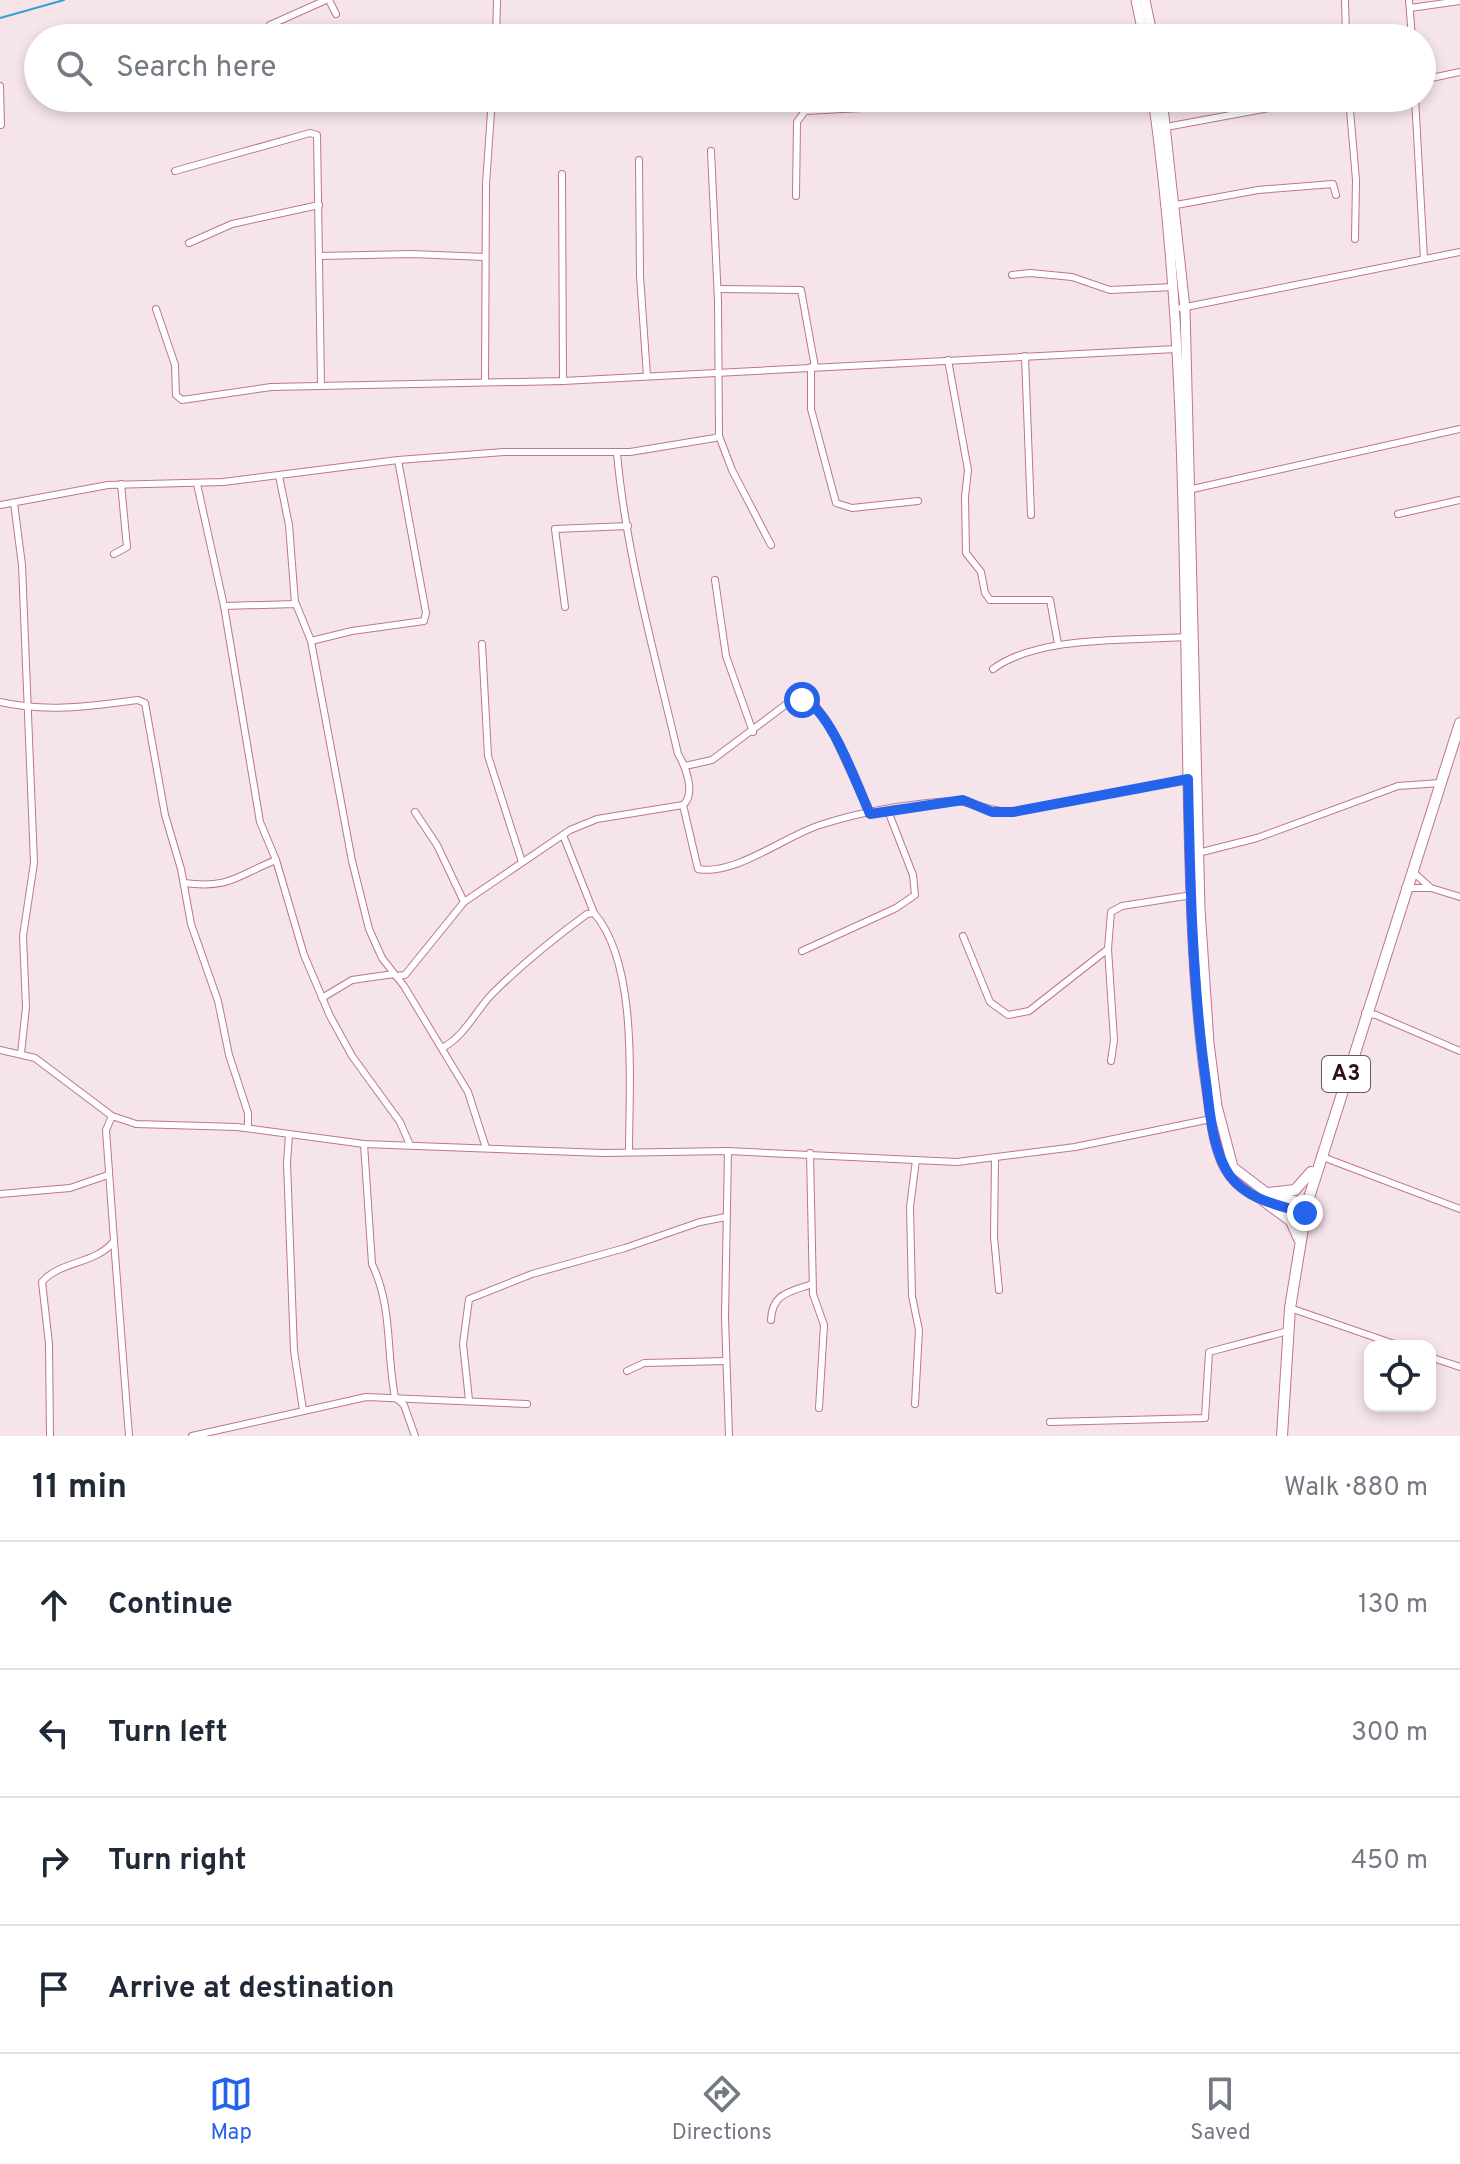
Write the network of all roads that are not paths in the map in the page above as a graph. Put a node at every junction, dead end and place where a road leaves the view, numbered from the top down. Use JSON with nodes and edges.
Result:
{"nodes":[{"id":1,"x":327,"y":0,"type":"edge"},
{"id":2,"x":497,"y":0,"type":"edge"},
{"id":3,"x":1136,"y":0,"type":"edge"},
{"id":4,"x":1145,"y":0,"type":"edge"},
{"id":5,"x":1345,"y":0,"type":"edge"},
{"id":6,"x":1460,"y":1,"type":"edge"},
{"id":7,"x":1410,"y":4,"type":"edge"},
{"id":8,"x":336,"y":14,"type":"dead end"},
{"id":9,"x":272,"y":24,"type":"edge"},
{"id":10,"x":496,"y":24,"type":"edge"},
{"id":11,"x":1141,"y":24,"type":"edge"},
{"id":12,"x":1150,"y":24,"type":"edge"},
{"id":13,"x":1346,"y":24,"type":"edge"},
{"id":14,"x":1411,"y":24,"type":"edge"},
{"id":15,"x":1460,"y":72,"type":"edge"},
{"id":16,"x":1436,"y":77,"type":"edge"},
{"id":17,"x":0,"y":86,"type":"edge"},
{"id":18,"x":491,"y":112,"type":"edge"},
{"id":19,"x":804,"y":112,"type":"edge"},
{"id":20,"x":1155,"y":112,"type":"edge"},
{"id":21,"x":1164,"y":112,"type":"edge"},
{"id":22,"x":1247,"y":112,"type":"edge"},
{"id":23,"x":1350,"y":112,"type":"edge"},
{"id":24,"x":1416,"y":112,"type":"edge"},
{"id":25,"x":1,"y":125,"type":"edge"},
{"id":26,"x":1166,"y":127,"type":"junction"},
{"id":27,"x":711,"y":151,"type":"dead end"},
{"id":28,"x":639,"y":160,"type":"dead end"},
{"id":29,"x":175,"y":171,"type":"dead end"},
{"id":30,"x":562,"y":174,"type":"dead end"},
{"id":31,"x":1336,"y":195,"type":"dead end"},
{"id":32,"x":796,"y":196,"type":"dead end"},
{"id":33,"x":319,"y":205,"type":"junction"},
{"id":34,"x":1176,"y":205,"type":"junction"},
{"id":35,"x":1355,"y":239,"type":"dead end"},
{"id":36,"x":189,"y":243,"type":"dead end"},
{"id":37,"x":1460,"y":252,"type":"edge"},
{"id":38,"x":319,"y":256,"type":"junction"},
{"id":39,"x":485,"y":257,"type":"junction"},
{"id":40,"x":1424,"y":259,"type":"junction"},
{"id":41,"x":1012,"y":275,"type":"dead end"},
{"id":42,"x":1175,"y":287,"type":"junction"},
{"id":43,"x":718,"y":289,"type":"junction"},
{"id":44,"x":1181,"y":308,"type":"junction"},
{"id":45,"x":156,"y":309,"type":"dead end"},
{"id":46,"x":1176,"y":349,"type":"junction"},
{"id":47,"x":1025,"y":356,"type":"junction"},
{"id":48,"x":948,"y":360,"type":"junction"},
{"id":49,"x":813,"y":367,"type":"junction"},
{"id":50,"x":718,"y":371,"type":"junction"},
{"id":51,"x":647,"y":376,"type":"junction"},
{"id":52,"x":563,"y":381,"type":"junction"},
{"id":53,"x":485,"y":382,"type":"junction"},
{"id":54,"x":321,"y":385,"type":"junction"},
{"id":55,"x":1460,"y":429,"type":"edge"},
{"id":56,"x":719,"y":436,"type":"junction"},
{"id":57,"x":617,"y":453,"type":"junction"},
{"id":58,"x":398,"y":460,"type":"junction"},
{"id":59,"x":279,"y":476,"type":"junction"},
{"id":60,"x":121,"y":484,"type":"junction"},
{"id":61,"x":197,"y":484,"type":"junction"},
{"id":62,"x":1186,"y":497,"type":"junction"},
{"id":63,"x":1460,"y":500,"type":"edge"},
{"id":64,"x":918,"y":501,"type":"dead end"},
{"id":65,"x":14,"y":503,"type":"junction"},
{"id":66,"x":0,"y":505,"type":"edge"},
{"id":67,"x":1398,"y":514,"type":"dead end"},
{"id":68,"x":1031,"y":515,"type":"dead end"},
{"id":69,"x":628,"y":526,"type":"junction"},
{"id":70,"x":771,"y":545,"type":"dead end"},
{"id":71,"x":114,"y":554,"type":"dead end"},
{"id":72,"x":715,"y":580,"type":"dead end"},
{"id":73,"x":295,"y":603,"type":"junction"},
{"id":74,"x":224,"y":606,"type":"junction"},
{"id":75,"x":565,"y":607,"type":"dead end"},
{"id":76,"x":1185,"y":637,"type":"junction"},
{"id":77,"x":311,"y":641,"type":"junction"},
{"id":78,"x":482,"y":644,"type":"dead end"},
{"id":79,"x":1058,"y":644,"type":"junction"},
{"id":80,"x":993,"y":669,"type":"dead end"},
{"id":81,"x":0,"y":702,"type":"edge"},
{"id":82,"x":27,"y":709,"type":"junction"},
{"id":83,"x":1460,"y":723,"type":"edge"},
{"id":84,"x":753,"y":732,"type":"junction"},
{"id":85,"x":685,"y":766,"type":"junction"},
{"id":86,"x":1188,"y":779,"type":"junction"},
{"id":87,"x":1440,"y":783,"type":"junction"},
{"id":88,"x":683,"y":805,"type":"junction"},
{"id":89,"x":888,"y":811,"type":"junction"},
{"id":90,"x":415,"y":812,"type":"dead end"},
{"id":91,"x":870,"y":814,"type":"junction"},
{"id":92,"x":563,"y":835,"type":"junction"},
{"id":93,"x":519,"y":849,"type":"junction"},
{"id":94,"x":1198,"y":853,"type":"junction"},
{"id":95,"x":529,"y":856,"type":"junction"},
{"id":96,"x":276,"y":860,"type":"junction"},
{"id":97,"x":522,"y":862,"type":"junction"},
{"id":98,"x":1411,"y":871,"type":"junction"},
{"id":99,"x":184,"y":883,"type":"junction"},
{"id":100,"x":1405,"y":888,"type":"junction"},
{"id":101,"x":1431,"y":888,"type":"junction"},
{"id":102,"x":1192,"y":895,"type":"junction"},
{"id":103,"x":1460,"y":897,"type":"edge"},
{"id":104,"x":464,"y":902,"type":"junction"},
{"id":105,"x":594,"y":913,"type":"junction"},
{"id":106,"x":963,"y":936,"type":"dead end"},
{"id":107,"x":1108,"y":949,"type":"junction"},
{"id":108,"x":802,"y":951,"type":"dead end"},
{"id":109,"x":395,"y":975,"type":"junction"},
{"id":110,"x":322,"y":998,"type":"junction"},
{"id":111,"x":1365,"y":1013,"type":"junction"},
{"id":112,"x":442,"y":1048,"type":"junction"},
{"id":113,"x":0,"y":1050,"type":"edge"},
{"id":114,"x":1460,"y":1051,"type":"edge"},
{"id":115,"x":21,"y":1054,"type":"junction"},
{"id":116,"x":1111,"y":1061,"type":"dead end"},
{"id":117,"x":112,"y":1116,"type":"junction"},
{"id":118,"x":1211,"y":1119,"type":"junction"},
{"id":119,"x":248,"y":1128,"type":"junction"},
{"id":120,"x":289,"y":1135,"type":"junction"},
{"id":121,"x":364,"y":1144,"type":"junction"},
{"id":122,"x":410,"y":1145,"type":"junction"},
{"id":123,"x":486,"y":1148,"type":"junction"},
{"id":124,"x":728,"y":1151,"type":"junction"},
{"id":125,"x":629,"y":1152,"type":"junction"},
{"id":126,"x":810,"y":1153,"type":"junction"},
{"id":127,"x":1320,"y":1156,"type":"junction"},
{"id":128,"x":995,"y":1159,"type":"junction"},
{"id":129,"x":916,"y":1160,"type":"junction"},
{"id":130,"x":108,"y":1175,"type":"junction"},
{"id":131,"x":0,"y":1194,"type":"edge"},
{"id":132,"x":1265,"y":1197,"type":"junction"},
{"id":133,"x":1306,"y":1209,"type":"junction"},
{"id":134,"x":1460,"y":1209,"type":"edge"},
{"id":135,"x":726,"y":1217,"type":"junction"},
{"id":136,"x":114,"y":1241,"type":"junction"},
{"id":137,"x":1299,"y":1241,"type":"junction"},
{"id":138,"x":812,"y":1284,"type":"junction"},
{"id":139,"x":999,"y":1290,"type":"dead end"},
{"id":140,"x":1290,"y":1308,"type":"junction"},
{"id":141,"x":771,"y":1320,"type":"dead end"},
{"id":142,"x":1288,"y":1331,"type":"junction"},
{"id":143,"x":1383,"y":1340,"type":"edge"},
{"id":144,"x":1436,"y":1359,"type":"edge"},
{"id":145,"x":726,"y":1361,"type":"junction"},
{"id":146,"x":1460,"y":1367,"type":"edge"},
{"id":147,"x":627,"y":1371,"type":"dead end"},
{"id":148,"x":395,"y":1397,"type":"junction"},
{"id":149,"x":469,"y":1400,"type":"junction"},
{"id":150,"x":527,"y":1404,"type":"dead end"},
{"id":151,"x":915,"y":1404,"type":"dead end"},
{"id":152,"x":819,"y":1408,"type":"dead end"},
{"id":153,"x":303,"y":1410,"type":"junction"},
{"id":154,"x":1050,"y":1422,"type":"dead end"},
{"id":155,"x":50,"y":1436,"type":"edge"},
{"id":156,"x":129,"y":1436,"type":"edge"},
{"id":157,"x":192,"y":1436,"type":"edge"},
{"id":158,"x":415,"y":1436,"type":"edge"},
{"id":159,"x":729,"y":1436,"type":"edge"},
{"id":160,"x":1282,"y":1436,"type":"edge"}],
"edges":[{"from":1,"to":8,"type":"street"},
{"from":1,"to":9,"type":"street"},
{"from":2,"to":10,"type":"street"},
{"from":3,"to":11,"type":"main road"},
{"from":4,"to":12,"type":"main road"},
{"from":5,"to":13,"type":"street"},
{"from":6,"to":7,"type":"street"},
{"from":7,"to":14,"type":"street"},
{"from":15,"to":16,"type":"street"},
{"from":17,"to":25,"type":"street"},
{"from":18,"to":39,"type":"street"},
{"from":19,"to":32,"type":"street"},
{"from":20,"to":42,"type":"main road"},
{"from":21,"to":26,"type":"main road"},
{"from":22,"to":26,"type":"street"},
{"from":23,"to":35,"type":"street"},
{"from":24,"to":40,"type":"street"},
{"from":26,"to":34,"type":"main road"},
{"from":27,"to":43,"type":"street"},
{"from":28,"to":51,"type":"street"},
{"from":29,"to":33,"type":"street"},
{"from":30,"to":52,"type":"street"},
{"from":31,"to":34,"type":"street"},
{"from":33,"to":36,"type":"street"},
{"from":33,"to":38,"type":"street"},
{"from":34,"to":44,"type":"main road"},
{"from":37,"to":40,"type":"street"},
{"from":38,"to":39,"type":"street"},
{"from":38,"to":54,"type":"street"},
{"from":39,"to":53,"type":"street"},
{"from":40,"to":44,"type":"street"},
{"from":41,"to":42,"type":"street"},
{"from":42,"to":44,"type":"main road"},
{"from":43,"to":49,"type":"street"},
{"from":43,"to":50,"type":"street"},
{"from":44,"to":46,"type":"main road"},
{"from":44,"to":62,"type":"main road"},
{"from":45,"to":54,"type":"street"},
{"from":46,"to":47,"type":"street"},
{"from":46,"to":62,"type":"main road"},
{"from":47,"to":48,"type":"street"},
{"from":47,"to":68,"type":"street"},
{"from":48,"to":49,"type":"street"},
{"from":48,"to":79,"type":"street"},
{"from":49,"to":50,"type":"street"},
{"from":49,"to":64,"type":"street"},
{"from":50,"to":51,"type":"street"},
{"from":50,"to":56,"type":"street"},
{"from":51,"to":52,"type":"street"},
{"from":52,"to":53,"type":"street"},
{"from":53,"to":54,"type":"street"},
{"from":55,"to":62,"type":"street"},
{"from":56,"to":57,"type":"street"},
{"from":56,"to":70,"type":"street"},
{"from":57,"to":58,"type":"street"},
{"from":57,"to":69,"type":"street"},
{"from":58,"to":59,"type":"street"},
{"from":58,"to":77,"type":"street"},
{"from":59,"to":61,"type":"street"},
{"from":59,"to":73,"type":"street"},
{"from":60,"to":61,"type":"street"},
{"from":60,"to":65,"type":"street"},
{"from":60,"to":71,"type":"street"},
{"from":61,"to":74,"type":"street"},
{"from":62,"to":76,"type":"main road"},
{"from":62,"to":94,"type":"main road"},
{"from":63,"to":67,"type":"street"},
{"from":65,"to":66,"type":"street"},
{"from":65,"to":82,"type":"street"},
{"from":69,"to":75,"type":"street"},
{"from":69,"to":85,"type":"street"},
{"from":72,"to":84,"type":"street"},
{"from":73,"to":74,"type":"street"},
{"from":73,"to":77,"type":"street"},
{"from":74,"to":96,"type":"street"},
{"from":76,"to":79,"type":"street"},
{"from":76,"to":86,"type":"main road"},
{"from":77,"to":109,"type":"street"},
{"from":78,"to":93,"type":"street"},
{"from":79,"to":80,"type":"street"},
{"from":81,"to":82,"type":"street"},
{"from":82,"to":99,"type":"street"},
{"from":82,"to":115,"type":"street"},
{"from":83,"to":87,"type":"highway","number":"A3"},
{"from":84,"to":85,"type":"street"},
{"from":84,"to":91,"type":"street"},
{"from":85,"to":88,"type":"street"},
{"from":86,"to":89,"type":"street"},
{"from":86,"to":102,"type":"main road"},
{"from":87,"to":94,"type":"street"},
{"from":87,"to":98,"type":"highway","number":"A3"},
{"from":88,"to":91,"type":"street"},
{"from":88,"to":92,"type":"street"},
{"from":89,"to":91,"type":"street"},
{"from":89,"to":108,"type":"street"},
{"from":90,"to":104,"type":"street"},
{"from":92,"to":95,"type":"street"},
{"from":92,"to":105,"type":"street"},
{"from":93,"to":95,"type":"street"},
{"from":93,"to":97,"type":"street"},
{"from":94,"to":132,"type":"main road"},
{"from":95,"to":97,"type":"street"},
{"from":96,"to":99,"type":"street"},
{"from":96,"to":110,"type":"street"},
{"from":97,"to":104,"type":"street"},
{"from":98,"to":100,"type":"highway","number":"A3"},
{"from":98,"to":101,"type":"street"},
{"from":99,"to":119,"type":"street"},
{"from":100,"to":101,"type":"street"},
{"from":100,"to":111,"type":"highway","number":"A3"},
{"from":101,"to":103,"type":"street"},
{"from":102,"to":107,"type":"street"},
{"from":102,"to":118,"type":"main road"},
{"from":104,"to":109,"type":"street"},
{"from":105,"to":112,"type":"street"},
{"from":105,"to":125,"type":"street"},
{"from":106,"to":107,"type":"street"},
{"from":107,"to":116,"type":"street"},
{"from":109,"to":110,"type":"street"},
{"from":109,"to":112,"type":"street"},
{"from":110,"to":122,"type":"street"},
{"from":111,"to":114,"type":"street"},
{"from":111,"to":127,"type":"highway","number":"A3"},
{"from":112,"to":123,"type":"street"},
{"from":113,"to":115,"type":"street"},
{"from":115,"to":117,"type":"street"},
{"from":117,"to":119,"type":"street"},
{"from":117,"to":130,"type":"street"},
{"from":118,"to":128,"type":"street"},
{"from":118,"to":132,"type":"main road"},
{"from":119,"to":120,"type":"street"},
{"from":120,"to":121,"type":"street"},
{"from":120,"to":153,"type":"street"},
{"from":121,"to":122,"type":"street"},
{"from":121,"to":148,"type":"street"},
{"from":122,"to":123,"type":"street"},
{"from":123,"to":125,"type":"street"},
{"from":124,"to":125,"type":"street"},
{"from":124,"to":126,"type":"street"},
{"from":124,"to":135,"type":"street"},
{"from":126,"to":129,"type":"street"},
{"from":126,"to":138,"type":"street"},
{"from":127,"to":132,"type":"highway"},
{"from":127,"to":133,"type":"highway","number":"A3"},
{"from":127,"to":134,"type":"street"},
{"from":128,"to":129,"type":"street"},
{"from":128,"to":139,"type":"street"},
{"from":129,"to":151,"type":"street"},
{"from":130,"to":131,"type":"street"},
{"from":130,"to":136,"type":"street"},
{"from":132,"to":133,"type":"main road"},
{"from":132,"to":137,"type":"highway"},
{"from":133,"to":137,"type":"highway","number":"A3"},
{"from":135,"to":145,"type":"street"},
{"from":135,"to":149,"type":"street"},
{"from":136,"to":155,"type":"street"},
{"from":136,"to":156,"type":"street"},
{"from":137,"to":140,"type":"highway","number":"A3"},
{"from":138,"to":141,"type":"street"},
{"from":138,"to":152,"type":"street"},
{"from":140,"to":142,"type":"highway","number":"A3"},
{"from":140,"to":143,"type":"street"},
{"from":142,"to":154,"type":"street"},
{"from":142,"to":160,"type":"highway","number":"A3"},
{"from":144,"to":146,"type":"street"},
{"from":145,"to":147,"type":"street"},
{"from":145,"to":159,"type":"street"},
{"from":148,"to":149,"type":"street"},
{"from":148,"to":153,"type":"street"},
{"from":148,"to":158,"type":"street"},
{"from":149,"to":150,"type":"street"},
{"from":153,"to":157,"type":"street"}]}
